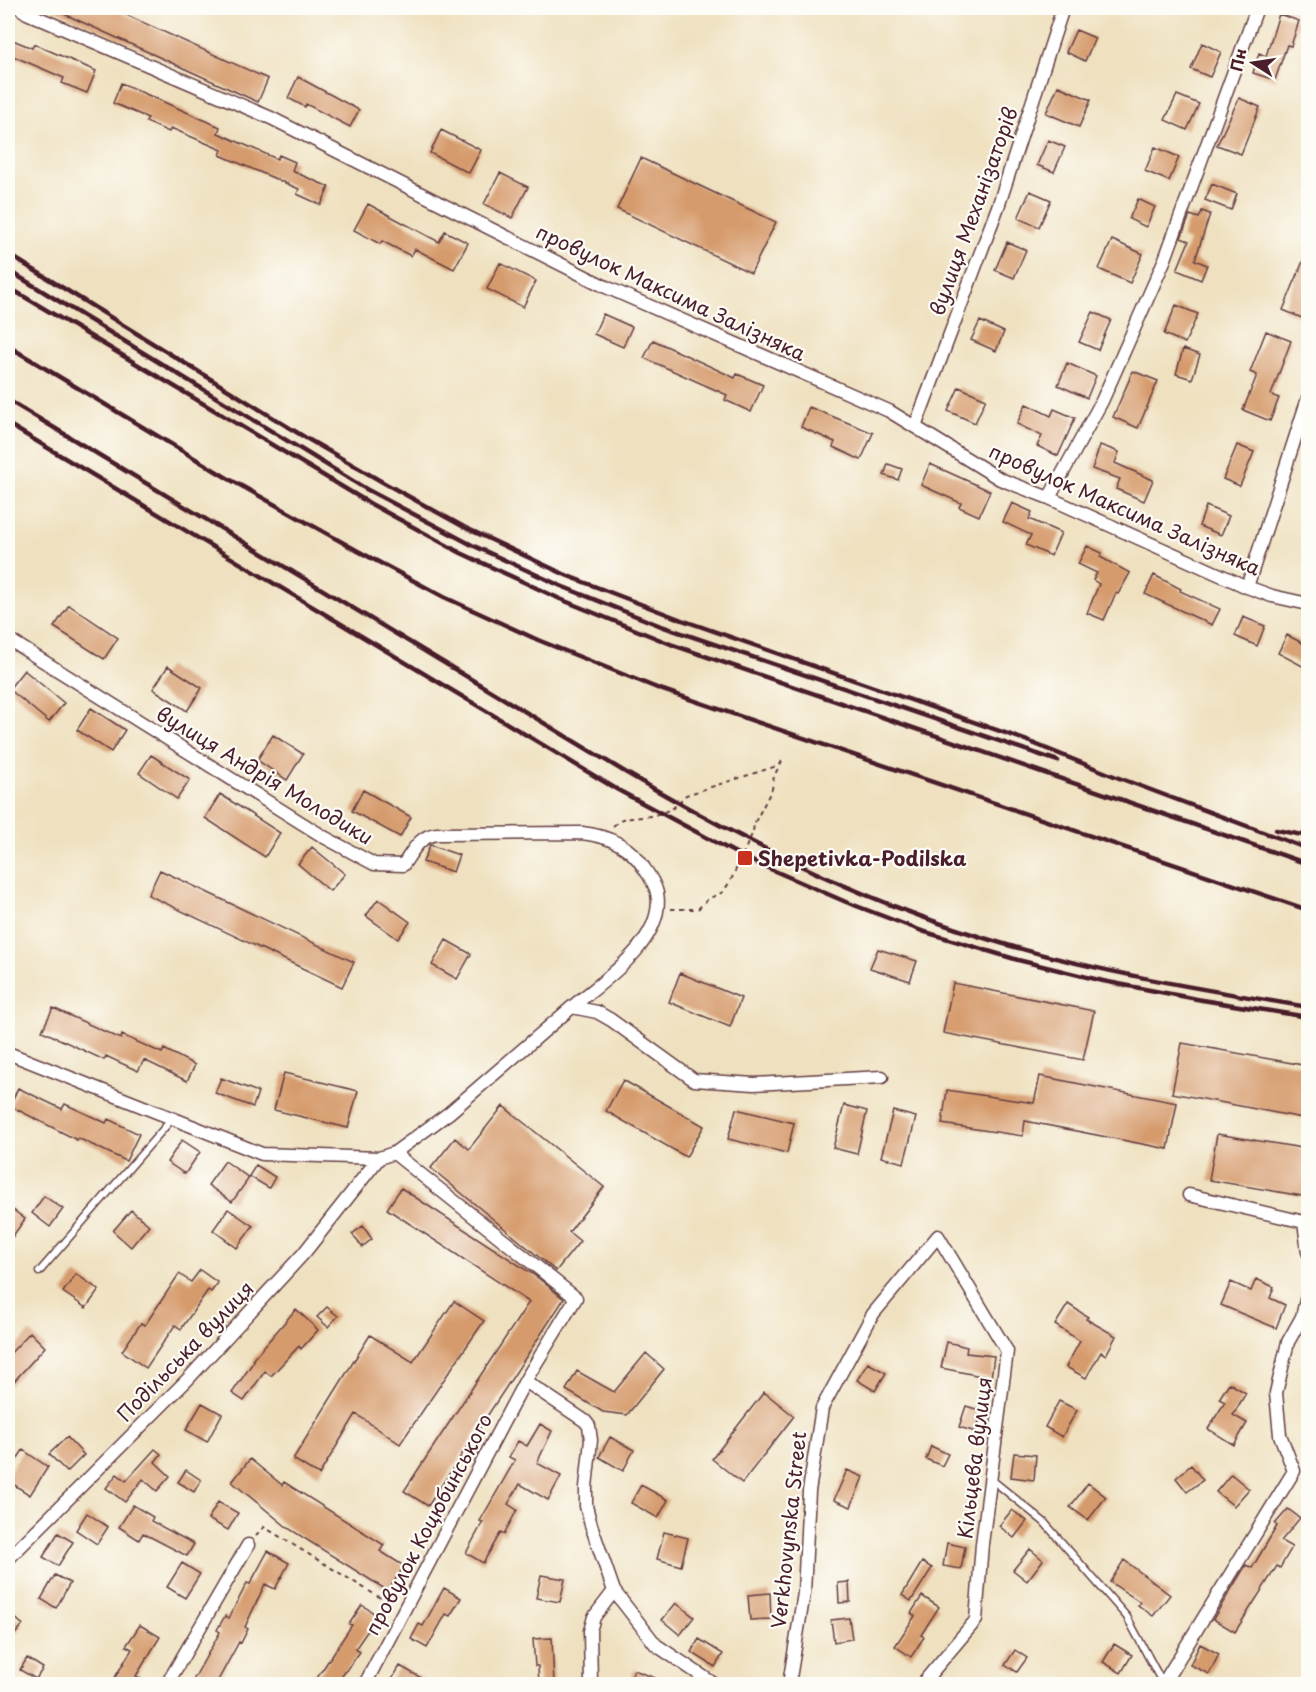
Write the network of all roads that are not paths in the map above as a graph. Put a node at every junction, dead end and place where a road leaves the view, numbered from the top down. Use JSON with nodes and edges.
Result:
{"nodes":[{"id":1,"x":20,"y":8,"type":"edge"},
{"id":2,"x":1063,"y":8,"type":"edge"},
{"id":3,"x":1257,"y":8,"type":"edge"},
{"id":4,"x":1308,"y":398,"type":"edge"},
{"id":5,"x":915,"y":427,"type":"junction"},
{"id":6,"x":1049,"y":498,"type":"junction"},
{"id":7,"x":1248,"y":587,"type":"junction"},
{"id":8,"x":1308,"y":604,"type":"edge"},
{"id":9,"x":8,"y":639,"type":"edge"},
{"id":10,"x":572,"y":1007,"type":"junction"},
{"id":11,"x":8,"y":1053,"type":"edge"},
{"id":12,"x":882,"y":1077,"type":"dead end"},
{"id":13,"x":172,"y":1119,"type":"junction"},
{"id":14,"x":394,"y":1153,"type":"junction"},
{"id":15,"x":379,"y":1158,"type":"junction"},
{"id":16,"x":1189,"y":1195,"type":"dead end"},
{"id":17,"x":1306,"y":1222,"type":"edge"},
{"id":18,"x":938,"y":1236,"type":"joint"},
{"id":19,"x":1308,"y":1252,"type":"edge"},
{"id":20,"x":39,"y":1272,"type":"dead end"},
{"id":21,"x":1308,"y":1292,"type":"edge"},
{"id":22,"x":525,"y":1381,"type":"junction"},
{"id":23,"x":991,"y":1478,"type":"junction"},
{"id":24,"x":248,"y":1545,"type":"road end"},
{"id":25,"x":8,"y":1559,"type":"edge"},
{"id":26,"x":614,"y":1592,"type":"junction"},
{"id":27,"x":167,"y":1684,"type":"edge"},
{"id":28,"x":365,"y":1684,"type":"edge"},
{"id":29,"x":591,"y":1684,"type":"edge"},
{"id":30,"x":714,"y":1684,"type":"edge"},
{"id":31,"x":789,"y":1684,"type":"edge"},
{"id":32,"x":922,"y":1684,"type":"edge"},
{"id":33,"x":1163,"y":1684,"type":"edge"}],
"edges":[{"from":1,"to":5,"type":"street","name":"провулок Максима Залізняка"},
{"from":2,"to":5,"type":"street","name":"вулиця Механізаторів"},
{"from":3,"to":6,"type":"street"},
{"from":4,"to":7,"type":"street"},
{"from":5,"to":6,"type":"street","name":"провулок Максима Залізняка"},
{"from":6,"to":7,"type":"street","name":"провулок Максима Залізняка"},
{"from":7,"to":8,"type":"street","name":"провулок Максима Залізняка"},
{"from":9,"to":10,"type":"street","name":"вулиця Андрія Молодики"},
{"from":10,"to":12,"type":"street"},
{"from":10,"to":14,"type":"street"},
{"from":11,"to":13,"type":"street"},
{"from":13,"to":15,"type":"street"},
{"from":13,"to":20,"type":"lane"},
{"from":14,"to":15,"type":"street"},
{"from":14,"to":22,"type":"street","name":"провулок Коцюбинського"},
{"from":15,"to":25,"type":"street","name":"Подільська вулиця"},
{"from":16,"to":17,"type":"street"},
{"from":17,"to":19,"type":"street"},
{"from":18,"to":23,"type":"street","name":"Кільцева вулиця"},
{"from":18,"to":31,"type":"street","name":"Verkhovynska Street"},
{"from":21,"to":33,"type":"street"},
{"from":22,"to":26,"type":"street"},
{"from":22,"to":28,"type":"street","name":"провулок Коцюбинського"},
{"from":23,"to":32,"type":"street","name":"Кільцева вулиця"},
{"from":23,"to":33,"type":"lane"},
{"from":24,"to":27,"type":"street"},
{"from":26,"to":29,"type":"street"},
{"from":26,"to":30,"type":"street"}]}
